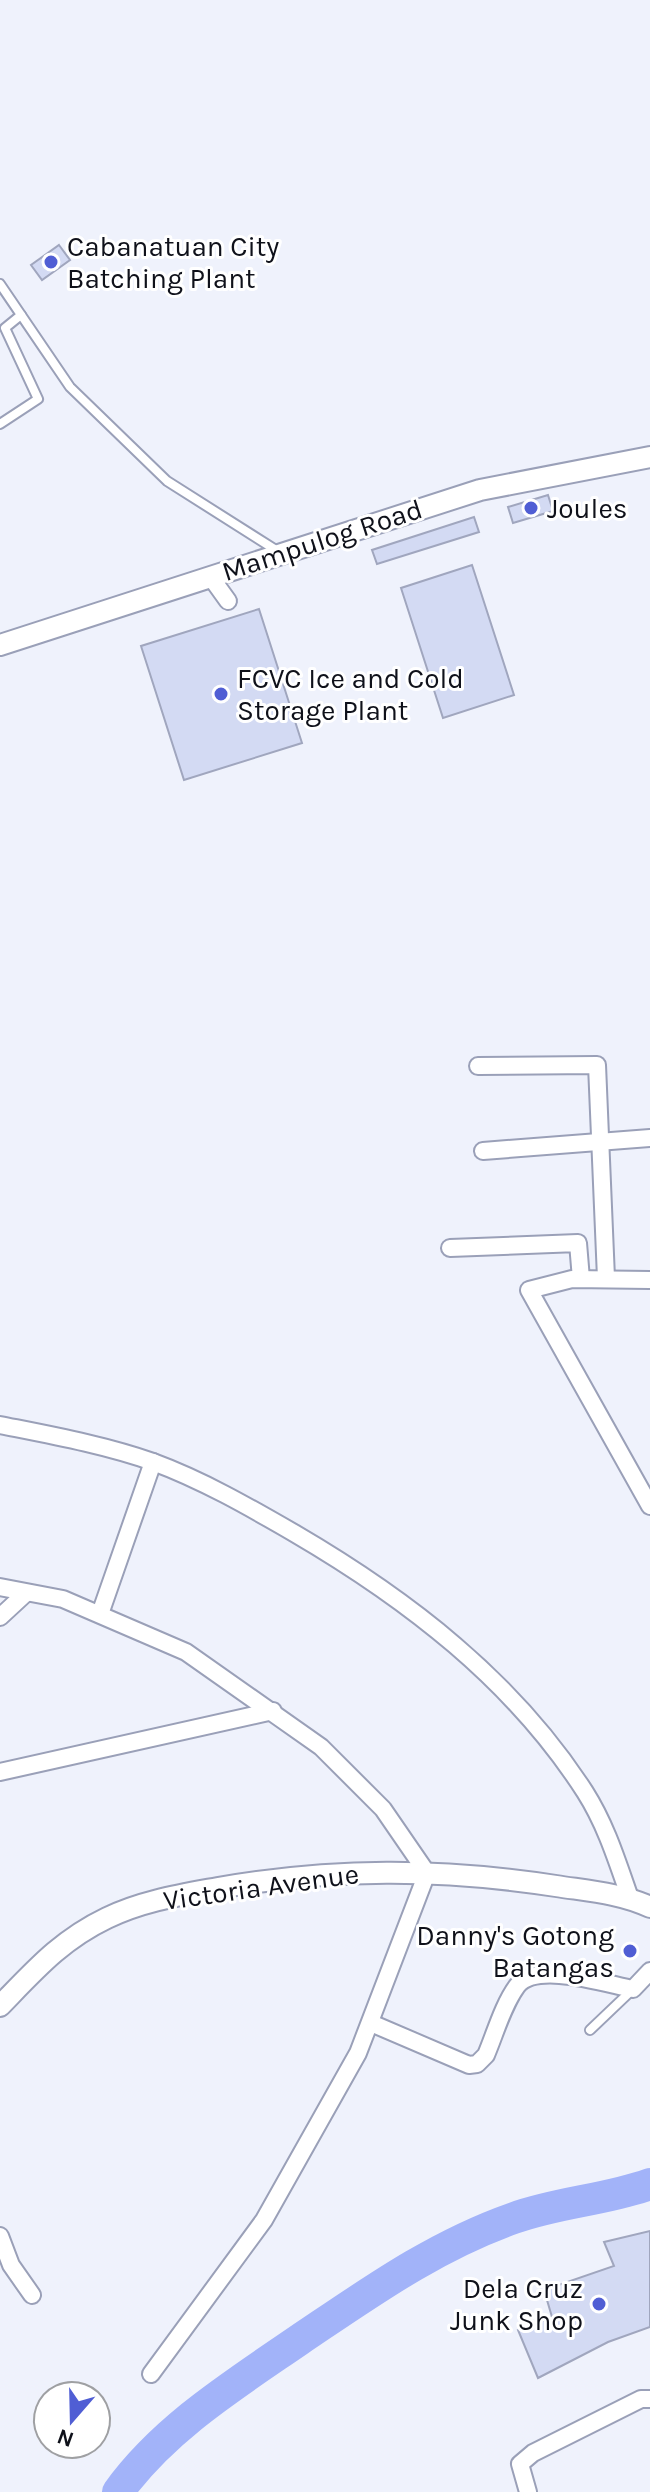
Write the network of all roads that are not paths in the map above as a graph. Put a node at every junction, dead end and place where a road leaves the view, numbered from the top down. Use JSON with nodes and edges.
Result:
{"nodes":[{"id":1,"x":0,"y":284,"type":"edge"},
{"id":2,"x":21,"y":315,"type":"junction"},
{"id":3,"x":0,"y":424,"type":"edge"},
{"id":4,"x":650,"y":457,"type":"edge"},
{"id":5,"x":280,"y":553,"type":"junction"},
{"id":6,"x":210,"y":576,"type":"junction"},
{"id":7,"x":228,"y":601,"type":"dead end"},
{"id":8,"x":0,"y":645,"type":"edge"},
{"id":9,"x":478,"y":1066,"type":"dead end"},
{"id":10,"x":650,"y":1138,"type":"edge"},
{"id":11,"x":600,"y":1144,"type":"junction"},
{"id":12,"x":483,"y":1151,"type":"dead end"},
{"id":13,"x":450,"y":1248,"type":"dead end"},
{"id":14,"x":606,"y":1278,"type":"junction"},
{"id":15,"x":581,"y":1279,"type":"junction"},
{"id":16,"x":650,"y":1280,"type":"edge"},
{"id":17,"x":0,"y":1425,"type":"edge"},
{"id":18,"x":153,"y":1462,"type":"junction"},
{"id":19,"x":650,"y":1506,"type":"edge"},
{"id":20,"x":0,"y":1587,"type":"edge"},
{"id":21,"x":26,"y":1593,"type":"junction"},
{"id":22,"x":100,"y":1614,"type":"junction"},
{"id":23,"x":0,"y":1617,"type":"edge"},
{"id":24,"x":273,"y":1711,"type":"junction"},
{"id":25,"x":0,"y":1772,"type":"edge"},
{"id":26,"x":427,"y":1873,"type":"junction"},
{"id":27,"x":630,"y":1898,"type":"junction"},
{"id":28,"x":650,"y":1907,"type":"edge"},
{"id":29,"x":650,"y":1971,"type":"edge"},
{"id":30,"x":633,"y":1989,"type":"junction"},
{"id":31,"x":0,"y":2006,"type":"edge"},
{"id":32,"x":371,"y":2023,"type":"junction"},
{"id":33,"x":590,"y":2030,"type":"dead end"},
{"id":34,"x":0,"y":2236,"type":"edge"},
{"id":35,"x":5,"y":2266,"type":"edge"},
{"id":36,"x":32,"y":2295,"type":"dead end"},
{"id":37,"x":151,"y":2374,"type":"dead end"},
{"id":38,"x":650,"y":2399,"type":"edge"},
{"id":39,"x":528,"y":2492,"type":"edge"}],
"edges":[{"from":1,"to":2,"type":"lane"},
{"from":2,"to":3,"type":"lane"},
{"from":2,"to":5,"type":"lane"},
{"from":4,"to":5,"type":"street","name":"Mampulog Road"},
{"from":5,"to":6,"type":"street","name":"Mampulog Road"},
{"from":6,"to":7,"type":"street"},
{"from":6,"to":8,"type":"street","name":"Mampulog Road"},
{"from":9,"to":11,"type":"street"},
{"from":10,"to":11,"type":"street"},
{"from":11,"to":12,"type":"street"},
{"from":11,"to":14,"type":"street"},
{"from":13,"to":15,"type":"street"},
{"from":14,"to":15,"type":"street"},
{"from":14,"to":16,"type":"street"},
{"from":15,"to":19,"type":"street"},
{"from":17,"to":18,"type":"street"},
{"from":18,"to":22,"type":"street"},
{"from":18,"to":27,"type":"street"},
{"from":20,"to":21,"type":"street"},
{"from":21,"to":22,"type":"street"},
{"from":21,"to":23,"type":"street"},
{"from":22,"to":24,"type":"street"},
{"from":24,"to":25,"type":"street"},
{"from":24,"to":26,"type":"street"},
{"from":26,"to":27,"type":"street","name":"Victoria Avenue"},
{"from":26,"to":31,"type":"street","name":"Victoria Avenue"},
{"from":26,"to":32,"type":"street"},
{"from":27,"to":28,"type":"street","name":"Victoria Avenue"},
{"from":29,"to":30,"type":"street"},
{"from":30,"to":32,"type":"street"},
{"from":30,"to":33,"type":"lane"},
{"from":32,"to":37,"type":"street"},
{"from":34,"to":35,"type":"street"},
{"from":35,"to":36,"type":"street"},
{"from":38,"to":39,"type":"street"}]}
